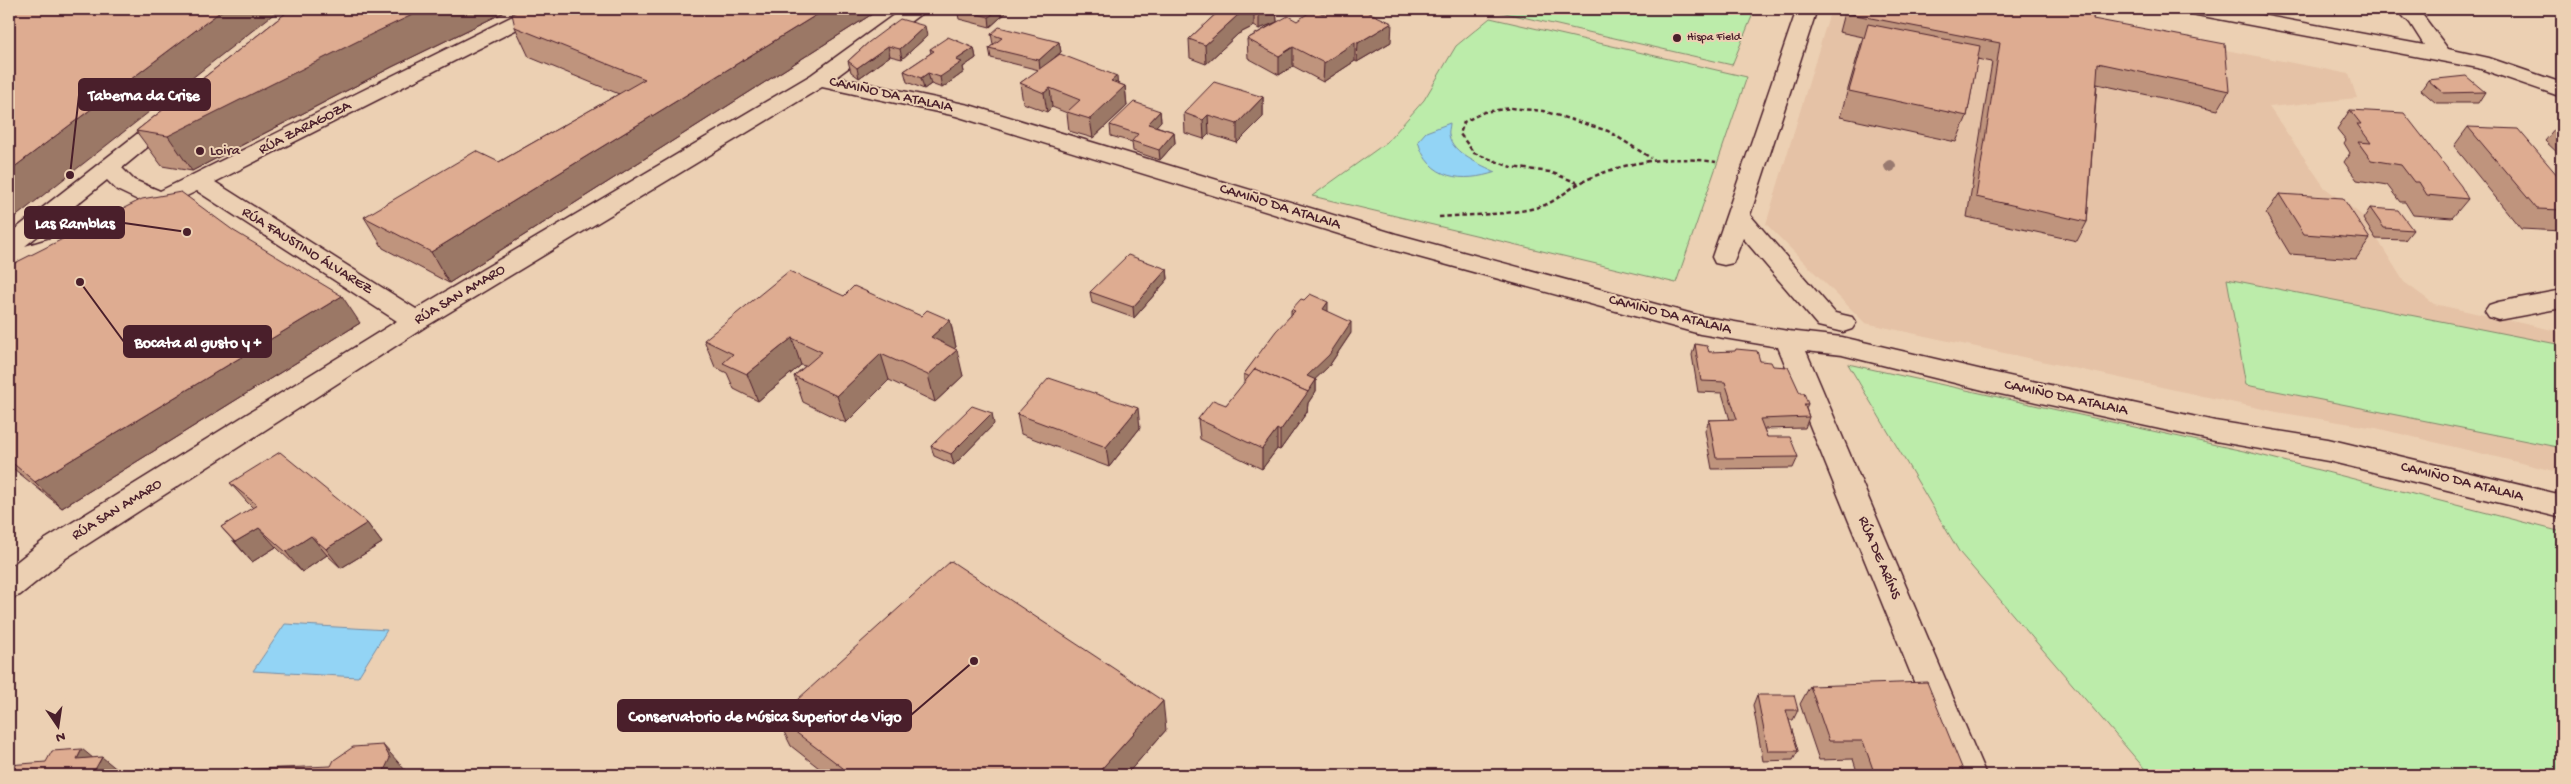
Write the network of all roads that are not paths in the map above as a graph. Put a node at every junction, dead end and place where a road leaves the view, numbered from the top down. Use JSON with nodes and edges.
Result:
{"nodes":[{"id":1,"x":542,"y":9,"type":"edge"},
{"id":2,"x":915,"y":9,"type":"edge"},
{"id":3,"x":1806,"y":9,"type":"edge"},
{"id":4,"x":2197,"y":9,"type":"edge"},
{"id":5,"x":2406,"y":9,"type":"edge"},
{"id":6,"x":2441,"y":54,"type":"junction"},
{"id":7,"x":819,"y":80,"type":"junction"},
{"id":8,"x":2562,"y":91,"type":"edge"},
{"id":9,"x":193,"y":101,"type":"edge"},
{"id":10,"x":110,"y":166,"type":"junction"},
{"id":11,"x":199,"y":182,"type":"junction"},
{"id":12,"x":162,"y":200,"type":"junction"},
{"id":13,"x":1738,"y":217,"type":"junction"},
{"id":14,"x":122,"y":220,"type":"edge"},
{"id":15,"x":90,"y":234,"type":"edge"},
{"id":16,"x":9,"y":246,"type":"edge"},
{"id":17,"x":9,"y":257,"type":"edge"},
{"id":18,"x":1724,"y":257,"type":"dead end"},
{"id":19,"x":2562,"y":299,"type":"edge"},
{"id":20,"x":2498,"y":311,"type":"dead end"},
{"id":21,"x":416,"y":320,"type":"junction"},
{"id":22,"x":1843,"y":323,"type":"dead end"},
{"id":23,"x":1788,"y":340,"type":"junction"},
{"id":24,"x":2562,"y":507,"type":"edge"},
{"id":25,"x":9,"y":586,"type":"edge"},
{"id":26,"x":1969,"y":775,"type":"edge"}],
"edges":[{"from":1,"to":11,"type":"street","name":"RÚA ZARAGOZA"},
{"from":2,"to":7,"type":"street","name":"RÚA SAN AMARO"},
{"from":3,"to":13,"type":"street"},
{"from":4,"to":6,"type":"street"},
{"from":5,"to":6,"type":"street"},
{"from":6,"to":8,"type":"street"},
{"from":7,"to":21,"type":"street","name":"RÚA SAN AMARO"},
{"from":7,"to":23,"type":"street","name":"CAMIÑO DA ATALAIA"},
{"from":9,"to":10,"type":"street"},
{"from":10,"to":12,"type":"street"},
{"from":10,"to":16,"type":"street"},
{"from":11,"to":12,"type":"street","name":"RÚA ZARAGOZA"},
{"from":11,"to":21,"type":"street","name":"RÚA FAUSTINO ÁLVAREZ"},
{"from":12,"to":14,"type":"street","name":"RÚA ZARAGOZA"},
{"from":13,"to":18,"type":"street"},
{"from":13,"to":22,"type":"street"},
{"from":15,"to":17,"type":"street"},
{"from":19,"to":20,"type":"street"},
{"from":21,"to":25,"type":"street","name":"RÚA SAN AMARO"},
{"from":23,"to":24,"type":"street","name":"CAMIÑO DA ATALAIA"},
{"from":23,"to":26,"type":"street","name":"RÚA DE ARÍNS"}]}
